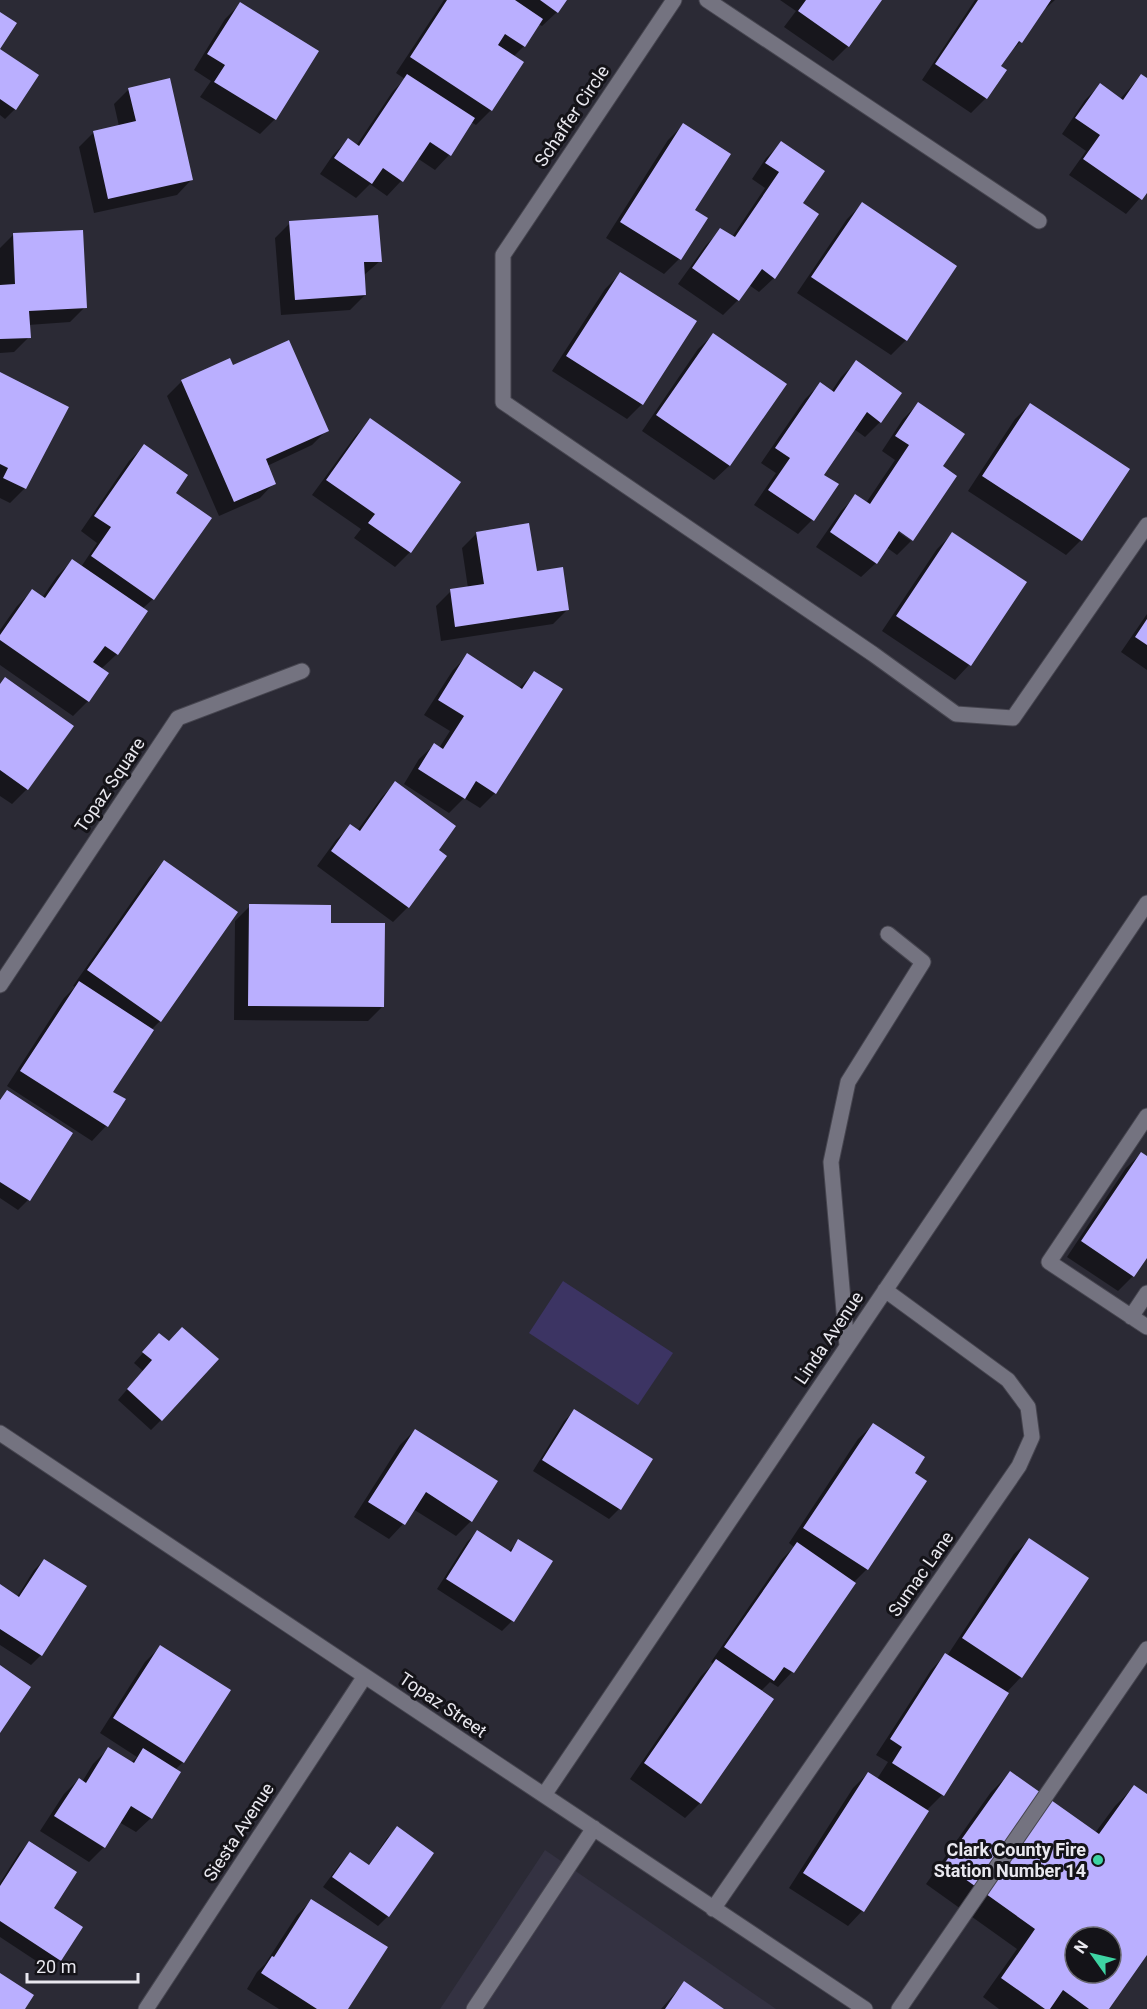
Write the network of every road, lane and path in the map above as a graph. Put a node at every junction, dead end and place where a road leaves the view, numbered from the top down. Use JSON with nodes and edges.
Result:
{"nodes":[{"id":1,"x":674,"y":0,"type":"edge"},
{"id":2,"x":707,"y":0,"type":"edge"},
{"id":3,"x":1040,"y":221,"type":"dead end"},
{"id":4,"x":1147,"y":525,"type":"edge"},
{"id":5,"x":302,"y":672,"type":"dead end"},
{"id":6,"x":1147,"y":903,"type":"edge"},
{"id":7,"x":888,"y":934,"type":"dead end"},
{"id":8,"x":0,"y":985,"type":"edge"},
{"id":9,"x":1147,"y":1116,"type":"edge"},
{"id":10,"x":885,"y":1290,"type":"junction"},
{"id":11,"x":1147,"y":1293,"type":"edge"},
{"id":12,"x":1131,"y":1317,"type":"junction"},
{"id":13,"x":1147,"y":1327,"type":"edge"},
{"id":14,"x":847,"y":1346,"type":"junction"},
{"id":15,"x":0,"y":1433,"type":"edge"},
{"id":16,"x":1147,"y":1649,"type":"edge"},
{"id":17,"x":365,"y":1676,"type":"junction"},
{"id":18,"x":544,"y":1795,"type":"junction"},
{"id":19,"x":594,"y":1828,"type":"junction"},
{"id":20,"x":713,"y":1908,"type":"junction"},
{"id":21,"x":146,"y":2009,"type":"edge"},
{"id":22,"x":474,"y":2009,"type":"edge"},
{"id":23,"x":865,"y":2009,"type":"edge"},
{"id":24,"x":899,"y":2009,"type":"edge"}],
"edges":[{"from":1,"to":4,"type":"street","name":"Schaffer Circle"},
{"from":2,"to":3,"type":"street"},
{"from":5,"to":8,"type":"street","name":"Topaz Square"},
{"from":6,"to":10,"type":"street","name":"Linda Avenue"},
{"from":7,"to":14,"type":"street"},
{"from":9,"to":12,"type":"street"},
{"from":10,"to":14,"type":"street","name":"Linda Avenue"},
{"from":10,"to":20,"type":"street","name":"Sumac Lane"},
{"from":11,"to":12,"type":"street"},
{"from":12,"to":13,"type":"street"},
{"from":14,"to":18,"type":"street","name":"Linda Avenue"},
{"from":15,"to":17,"type":"street","name":"Topaz Street"},
{"from":16,"to":24,"type":"street"},
{"from":17,"to":18,"type":"street","name":"Topaz Street"},
{"from":17,"to":21,"type":"street","name":"Siesta Avenue"},
{"from":18,"to":19,"type":"street","name":"Topaz Street"},
{"from":19,"to":20,"type":"street","name":"Topaz Street"},
{"from":19,"to":22,"type":"street"},
{"from":20,"to":23,"type":"street","name":"Topaz Street"}]}
